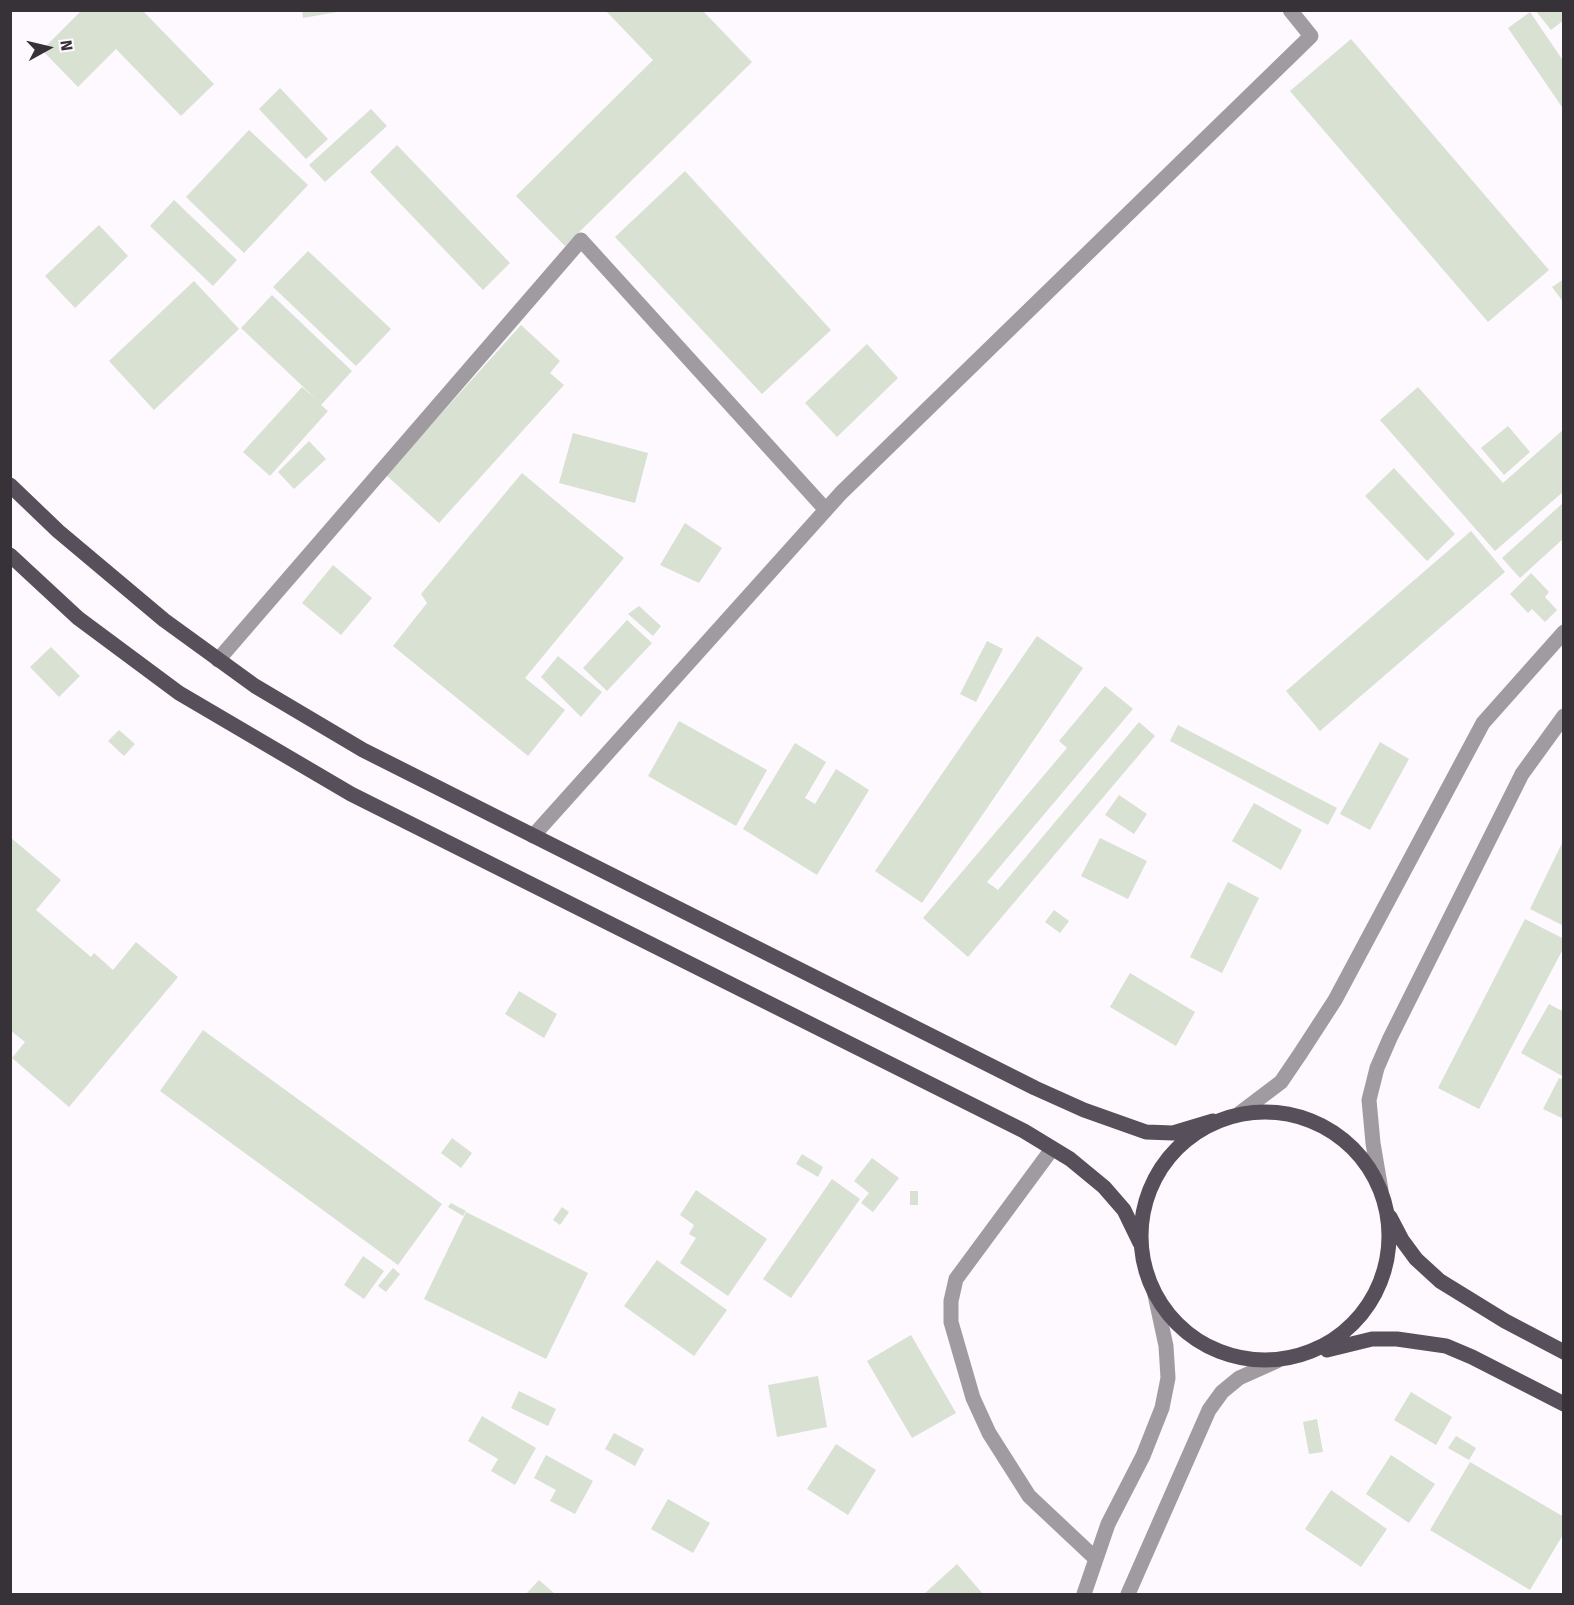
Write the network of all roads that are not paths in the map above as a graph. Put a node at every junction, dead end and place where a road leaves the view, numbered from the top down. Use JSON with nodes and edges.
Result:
{"nodes":[{"id":1,"x":1290,"y":10,"type":"edge"},
{"id":2,"x":10,"y":485,"type":"edge"},
{"id":3,"x":826,"y":510,"type":"junction"},
{"id":4,"x":10,"y":555,"type":"edge"},
{"id":5,"x":1563,"y":632,"type":"edge"},
{"id":6,"x":218,"y":660,"type":"junction"},
{"id":7,"x":1563,"y":716,"type":"edge"},
{"id":8,"x":533,"y":836,"type":"junction"},
{"id":9,"x":1239,"y":1113,"type":"junction"},
{"id":10,"x":1213,"y":1121,"type":"junction"},
{"id":11,"x":1052,"y":1149,"type":"junction"},
{"id":12,"x":1381,"y":1190,"type":"junction"},
{"id":13,"x":1388,"y":1213,"type":"junction"},
{"id":14,"x":1140,"y":1244,"type":"junction"},
{"id":15,"x":1155,"y":1295,"type":"junction"},
{"id":16,"x":1563,"y":1352,"type":"edge"},
{"id":17,"x":1303,"y":1356,"type":"junction"},
{"id":18,"x":1277,"y":1361,"type":"junction"},
{"id":19,"x":1563,"y":1404,"type":"edge"},
{"id":20,"x":1096,"y":1559,"type":"junction"},
{"id":21,"x":1084,"y":1594,"type":"edge"},
{"id":22,"x":1128,"y":1594,"type":"edge"}],
"edges":[{"from":1,"to":3,"type":"street"},
{"from":2,"to":6,"type":"main road"},
{"from":3,"to":6,"type":"street"},
{"from":3,"to":8,"type":"street"},
{"from":4,"to":11,"type":"main road"},
{"from":5,"to":9,"type":"street"},
{"from":6,"to":8,"type":"main road"},
{"from":7,"to":12,"type":"street"},
{"from":8,"to":10,"type":"main road"},
{"from":9,"to":10,"type":"main road"},
{"from":9,"to":12,"type":"main road"},
{"from":10,"to":14,"type":"main road"},
{"from":11,"to":14,"type":"main road"},
{"from":11,"to":20,"type":"street"},
{"from":12,"to":13,"type":"main road"},
{"from":13,"to":16,"type":"main road"},
{"from":13,"to":17,"type":"main road"},
{"from":14,"to":15,"type":"main road"},
{"from":15,"to":18,"type":"main road"},
{"from":15,"to":20,"type":"street"},
{"from":17,"to":18,"type":"main road"},
{"from":17,"to":19,"type":"main road"},
{"from":18,"to":22,"type":"street"},
{"from":20,"to":21,"type":"street"}]}
